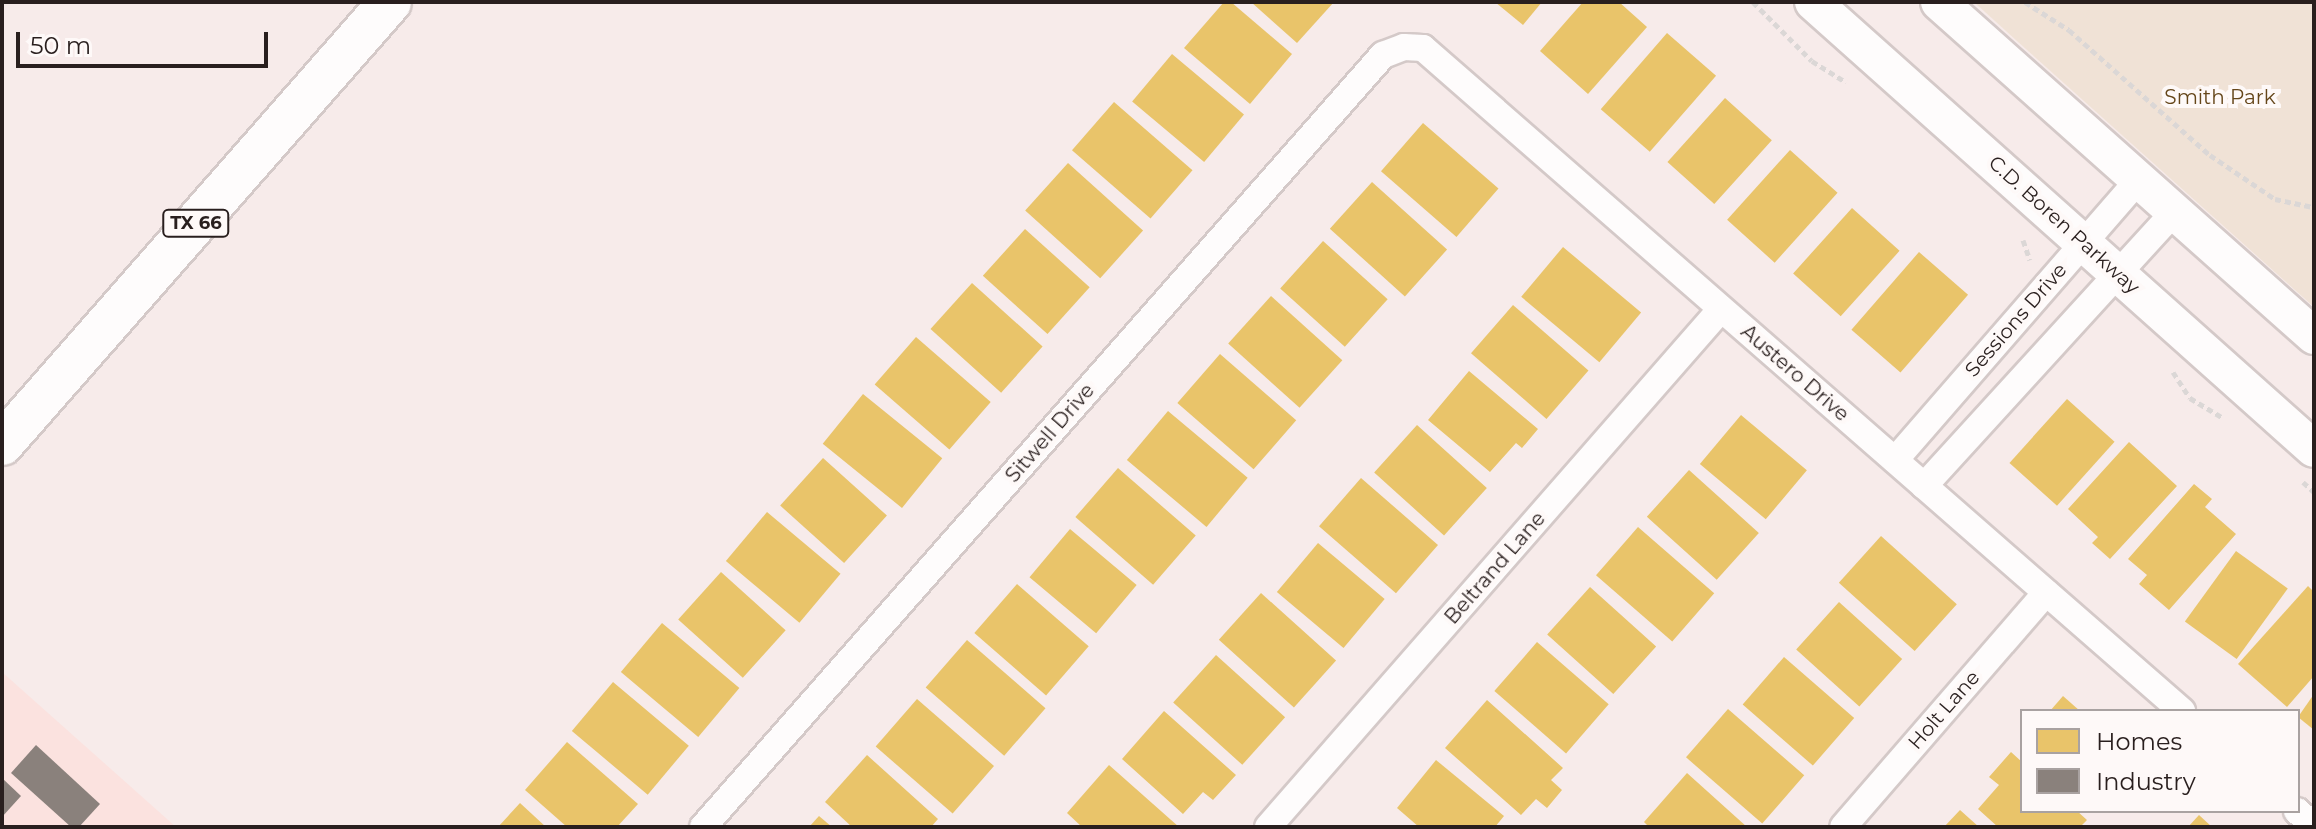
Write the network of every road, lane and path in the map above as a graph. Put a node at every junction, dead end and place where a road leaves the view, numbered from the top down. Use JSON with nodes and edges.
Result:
{"nodes":[{"id":1,"x":390,"y":2,"type":"edge"},
{"id":2,"x":1813,"y":2,"type":"edge"},
{"id":3,"x":1939,"y":2,"type":"edge"},
{"id":4,"x":2025,"y":2,"type":"edge"},
{"id":5,"x":1404,"y":47,"type":"joint"},
{"id":6,"x":2138,"y":180,"type":"junction"},
{"id":7,"x":2314,"y":207,"type":"edge"},
{"id":8,"x":2174,"y":212,"type":"junction"},
{"id":9,"x":2083,"y":243,"type":"junction"},
{"id":10,"x":2118,"y":273,"type":"junction"},
{"id":11,"x":1721,"y":309,"type":"junction"},
{"id":12,"x":2314,"y":336,"type":"edge"},
{"id":13,"x":8,"y":425,"type":"edge"},
{"id":14,"x":2314,"y":449,"type":"edge"},
{"id":15,"x":1895,"y":460,"type":"junction"},
{"id":16,"x":1924,"y":486,"type":"junction"},
{"id":17,"x":2046,"y":593,"type":"junction"},
{"id":18,"x":2180,"y":709,"type":"edge"},
{"id":19,"x":703,"y":827,"type":"edge"},
{"id":20,"x":1268,"y":827,"type":"edge"},
{"id":21,"x":1843,"y":827,"type":"edge"}],
"edges":[{"from":1,"to":13,"type":"main road","number":"TX 66"},
{"from":2,"to":9,"type":"street","name":"C.D. Boren Parkway"},
{"from":3,"to":6,"type":"street"},
{"from":4,"to":7,"type":"path"},
{"from":5,"to":11,"type":"street","name":"Austero Drive"},
{"from":5,"to":19,"type":"street","name":"Sitwell Drive"},
{"from":6,"to":8,"type":"street"},
{"from":6,"to":9,"type":"street","name":"Sessions Drive"},
{"from":8,"to":10,"type":"street"},
{"from":8,"to":12,"type":"street"},
{"from":9,"to":10,"type":"street","name":"C.D. Boren Parkway"},
{"from":9,"to":15,"type":"street","name":"Sessions Drive"},
{"from":10,"to":14,"type":"street","name":"C.D. Boren Parkway"},
{"from":10,"to":16,"type":"street"},
{"from":11,"to":15,"type":"street","name":"Austero Drive"},
{"from":11,"to":20,"type":"street","name":"Beltrand Lane"},
{"from":15,"to":16,"type":"street","name":"Austero Drive"},
{"from":16,"to":17,"type":"street","name":"Austero Drive"},
{"from":17,"to":18,"type":"street","name":"Austero Drive"},
{"from":17,"to":21,"type":"street","name":"Holt Lane"}]}
